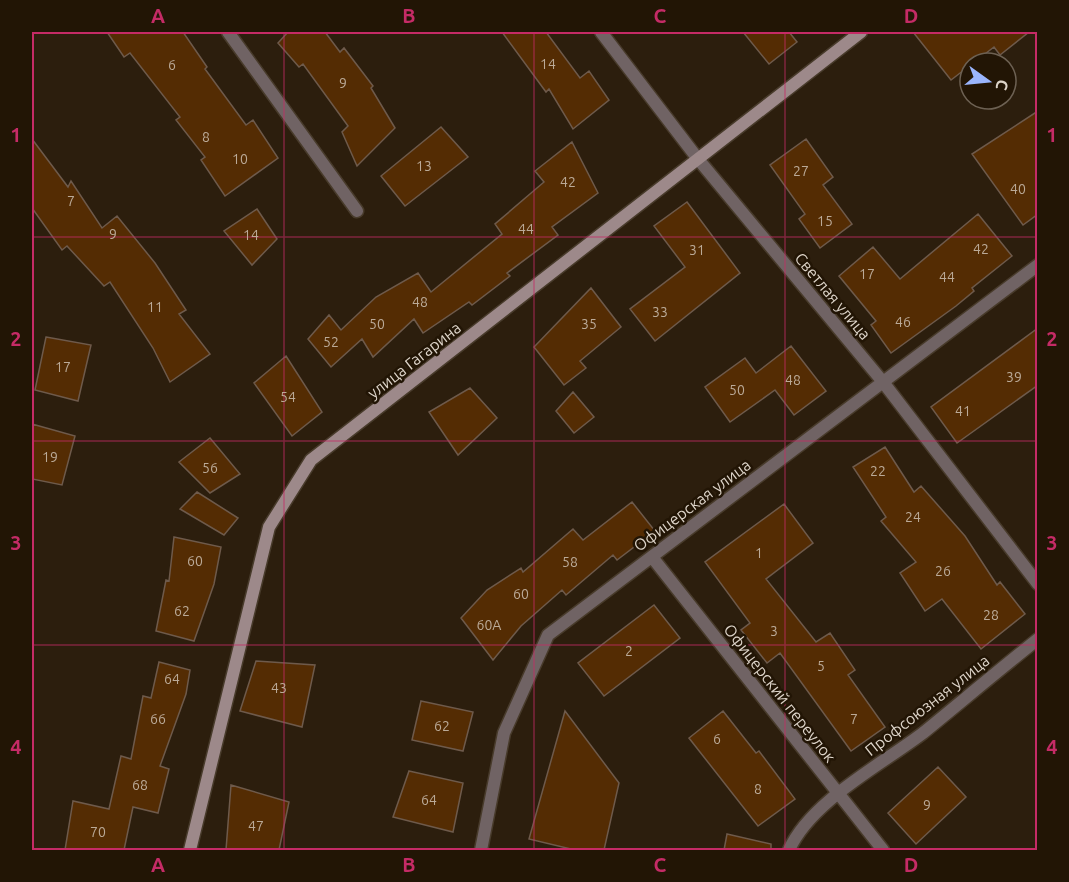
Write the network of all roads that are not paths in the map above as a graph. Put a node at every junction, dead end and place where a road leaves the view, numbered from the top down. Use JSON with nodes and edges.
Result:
{"nodes":[{"id":1,"x":228,"y":32,"type":"edge"},
{"id":2,"x":601,"y":32,"type":"edge"},
{"id":3,"x":861,"y":32,"type":"edge"},
{"id":4,"x":698,"y":159,"type":"junction"},
{"id":5,"x":357,"y":211,"type":"dead end"},
{"id":6,"x":1038,"y":265,"type":"edge"},
{"id":7,"x":883,"y":382,"type":"junction"},
{"id":8,"x":652,"y":556,"type":"junction"},
{"id":9,"x":1038,"y":584,"type":"edge"},
{"id":10,"x":1038,"y":639,"type":"edge"},
{"id":11,"x":838,"y":793,"type":"junction"},
{"id":12,"x":190,"y":850,"type":"edge"},
{"id":13,"x":481,"y":850,"type":"edge"},
{"id":14,"x":789,"y":850,"type":"edge"},
{"id":15,"x":883,"y":850,"type":"edge"}],
"edges":[{"from":1,"to":5,"type":"street"},
{"from":2,"to":4,"type":"street","name":"Светлая улица"},
{"from":3,"to":4,"type":"main road","name":"улица Гагарина"},
{"from":4,"to":7,"type":"street","name":"Светлая улица"},
{"from":4,"to":12,"type":"main road","name":"улица Гагарина"},
{"from":6,"to":7,"type":"street","name":"Офицерская улица"},
{"from":7,"to":8,"type":"street","name":"Офицерская улица"},
{"from":7,"to":9,"type":"street","name":"Светлая улица"},
{"from":8,"to":11,"type":"street","name":"Офицерский переулок"},
{"from":8,"to":13,"type":"street","name":"Офицерская улица"},
{"from":10,"to":11,"type":"street","name":"Профсоюзная улица"},
{"from":11,"to":14,"type":"street","name":"Профсоюзная улица"},
{"from":11,"to":15,"type":"street","name":"Офицерский переулок"}]}
